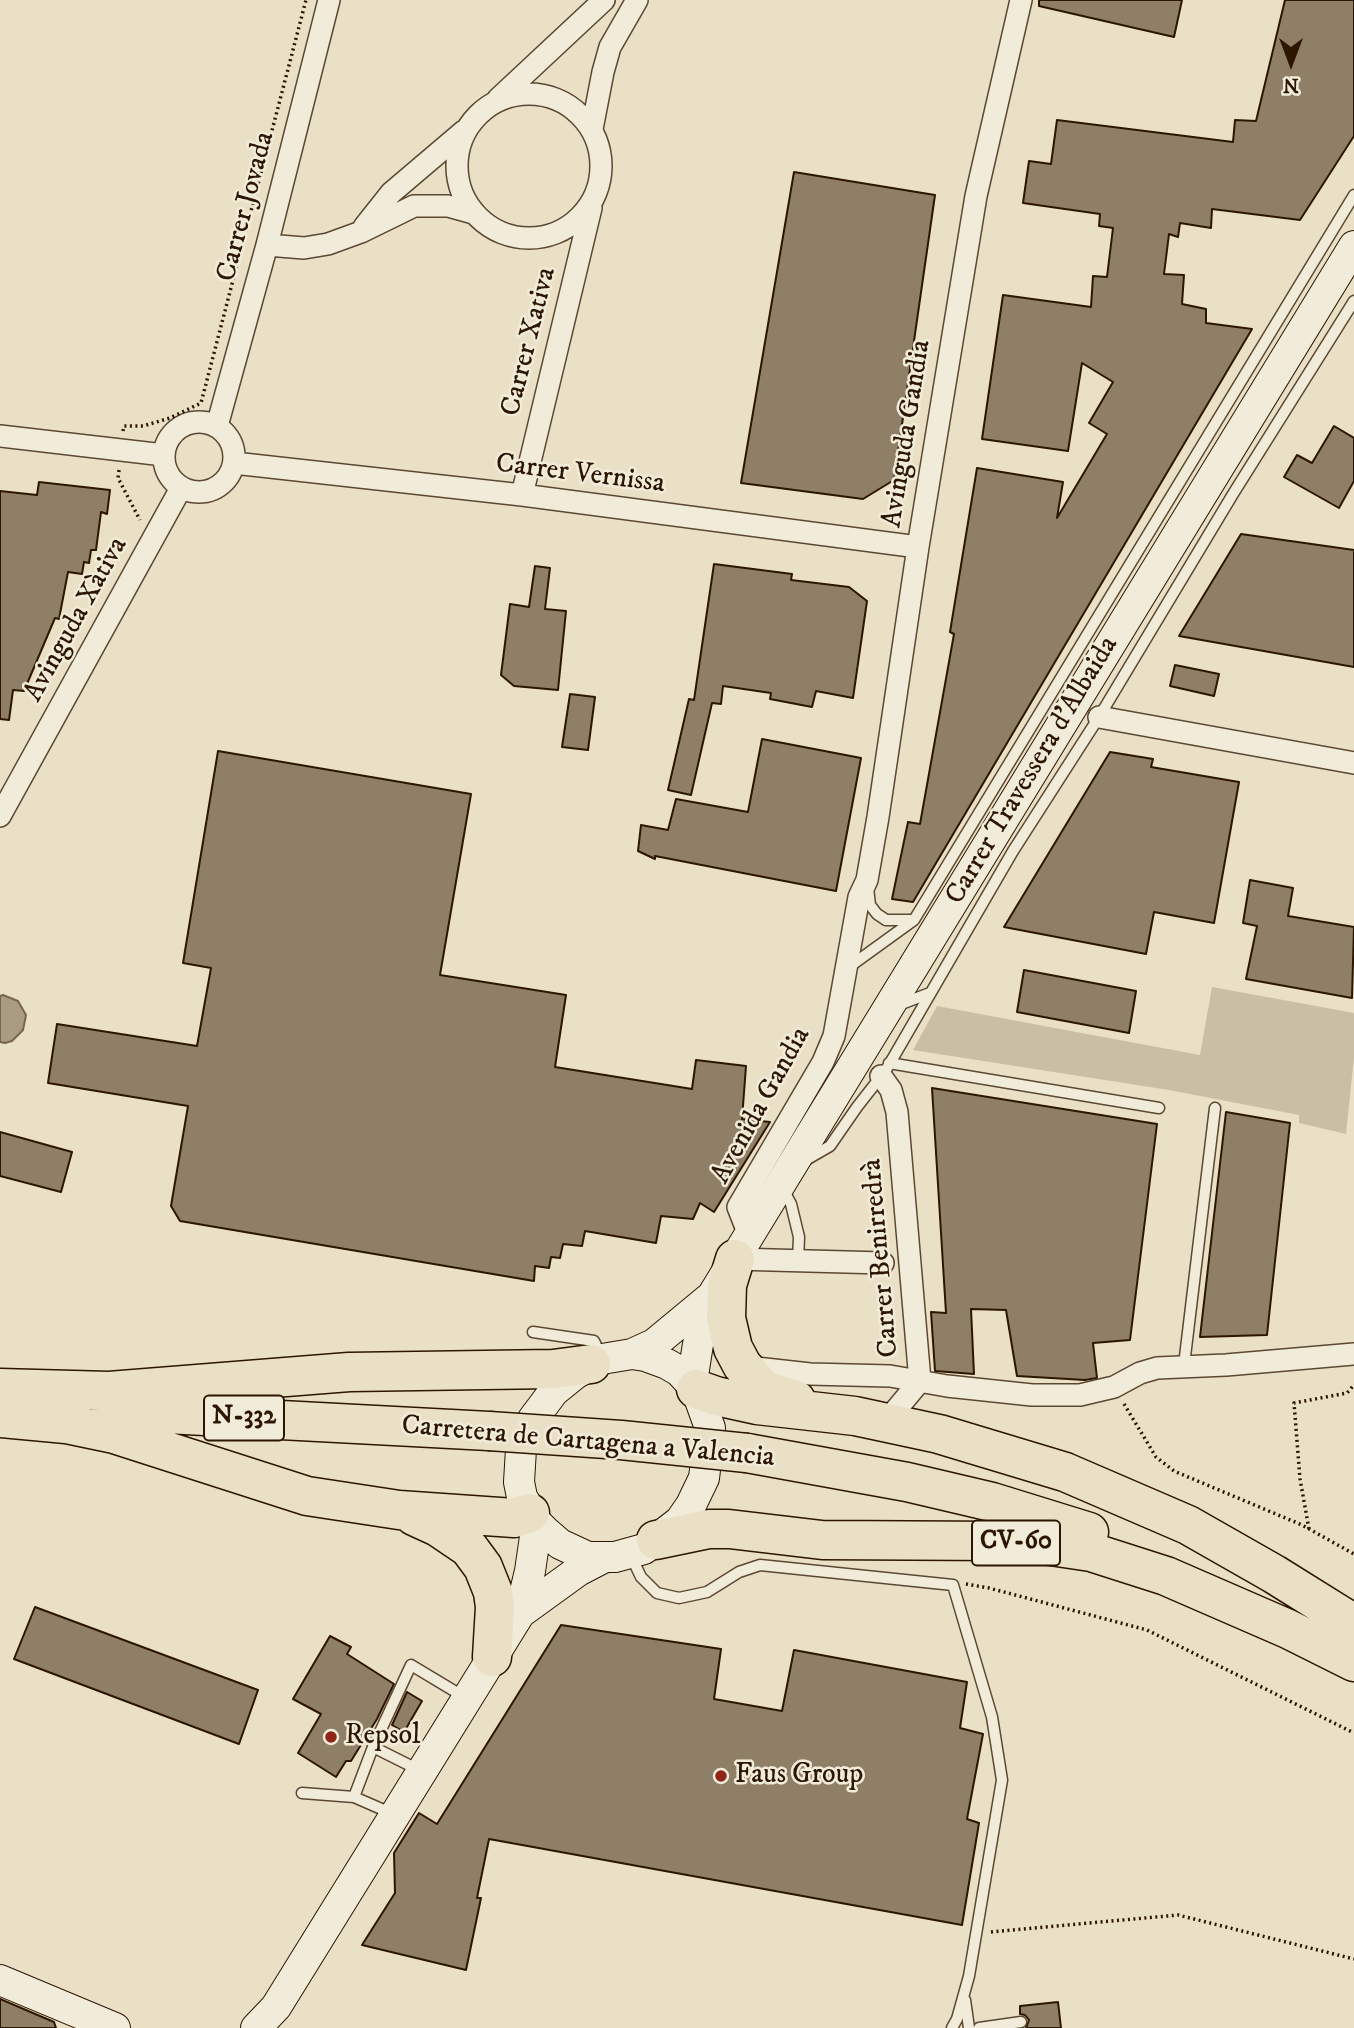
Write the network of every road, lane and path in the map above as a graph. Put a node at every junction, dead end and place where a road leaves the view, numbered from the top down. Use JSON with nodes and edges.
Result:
{"nodes":[{"id":1,"x":306,"y":0,"type":"edge"},
{"id":2,"x":329,"y":0,"type":"edge"},
{"id":3,"x":604,"y":0,"type":"edge"},
{"id":4,"x":637,"y":0,"type":"edge"},
{"id":5,"x":1021,"y":0,"type":"edge"},
{"id":6,"x":494,"y":102,"type":"junction"},
{"id":7,"x":592,"y":129,"type":"junction"},
{"id":8,"x":466,"y":130,"type":"junction"},
{"id":9,"x":1354,"y":195,"type":"edge"},
{"id":10,"x":592,"y":202,"type":"junction"},
{"id":11,"x":473,"y":213,"type":"junction"},
{"id":12,"x":361,"y":232,"type":"junction"},
{"id":13,"x":267,"y":245,"type":"junction"},
{"id":14,"x":1354,"y":246,"type":"edge"},
{"id":15,"x":1354,"y":301,"type":"edge"},
{"id":16,"x":216,"y":426,"type":"junction"},
{"id":17,"x":0,"y":436,"type":"edge"},
{"id":18,"x":121,"y":450,"type":"junction"},
{"id":19,"x":164,"y":455,"type":"junction"},
{"id":20,"x":234,"y":463,"type":"junction"},
{"id":21,"x":181,"y":488,"type":"junction"},
{"id":22,"x":522,"y":495,"type":"junction"},
{"id":23,"x":141,"y":522,"type":"dead end"},
{"id":24,"x":918,"y":547,"type":"junction"},
{"id":25,"x":1100,"y":717,"type":"junction"},
{"id":26,"x":1354,"y":763,"type":"edge"},
{"id":27,"x":0,"y":816,"type":"edge"},
{"id":28,"x":867,"y":880,"type":"junction"},
{"id":29,"x":914,"y":920,"type":"junction"},
{"id":30,"x":845,"y":969,"type":"junction"},
{"id":31,"x":930,"y":993,"type":"junction"},
{"id":32,"x":887,"y":1010,"type":"junction"},
{"id":33,"x":885,"y":1069,"type":"junction"},
{"id":34,"x":1159,"y":1108,"type":"dead end"},
{"id":35,"x":1214,"y":1108,"type":"dead end"},
{"id":36,"x":785,"y":1177,"type":"junction"},
{"id":37,"x":742,"y":1247,"type":"junction"},
{"id":38,"x":797,"y":1261,"type":"junction"},
{"id":39,"x":883,"y":1263,"type":"dead end"},
{"id":40,"x":712,"y":1296,"type":"junction"},
{"id":41,"x":533,"y":1332,"type":"dead end"},
{"id":42,"x":632,"y":1354,"type":"junction"},
{"id":43,"x":1354,"y":1354,"type":"edge"},
{"id":44,"x":596,"y":1361,"type":"junction"},
{"id":45,"x":1184,"y":1365,"type":"junction"},
{"id":46,"x":756,"y":1368,"type":"dead end"},
{"id":47,"x":920,"y":1381,"type":"junction"},
{"id":48,"x":694,"y":1385,"type":"junction"},
{"id":49,"x":1354,"y":1385,"type":"edge"},
{"id":50,"x":1114,"y":1387,"type":"junction"},
{"id":51,"x":0,"y":1388,"type":"edge"},
{"id":52,"x":0,"y":1405,"type":"edge"},
{"id":53,"x":0,"y":1418,"type":"edge"},
{"id":54,"x":870,"y":1419,"type":"junction"},
{"id":55,"x":399,"y":1510,"type":"junction"},
{"id":56,"x":534,"y":1518,"type":"junction"},
{"id":57,"x":1309,"y":1529,"type":"junction"},
{"id":58,"x":630,"y":1551,"type":"junction"},
{"id":59,"x":1354,"y":1554,"type":"edge"},
{"id":60,"x":953,"y":1585,"type":"junction"},
{"id":61,"x":520,"y":1613,"type":"junction"},
{"id":62,"x":1354,"y":1624,"type":"edge"},
{"id":63,"x":1354,"y":1646,"type":"edge"},
{"id":64,"x":492,"y":1657,"type":"junction"},
{"id":65,"x":1354,"y":1662,"type":"edge"},
{"id":66,"x":466,"y":1698,"type":"junction"},
{"id":67,"x":1354,"y":1733,"type":"edge"},
{"id":68,"x":373,"y":1747,"type":"junction"},
{"id":69,"x":422,"y":1771,"type":"junction"},
{"id":70,"x":302,"y":1793,"type":"dead end"},
{"id":71,"x":354,"y":1797,"type":"junction"},
{"id":72,"x":395,"y":1815,"type":"junction"},
{"id":73,"x":976,"y":1933,"type":"junction"},
{"id":74,"x":1354,"y":1959,"type":"edge"},
{"id":75,"x":0,"y":1980,"type":"edge"},
{"id":76,"x":964,"y":1993,"type":"junction"},
{"id":77,"x":80,"y":2021,"type":"edge"},
{"id":78,"x":268,"y":2021,"type":"edge"},
{"id":79,"x":1021,"y":2022,"type":"dead end"},
{"id":80,"x":115,"y":2028,"type":"edge"},
{"id":81,"x":952,"y":2028,"type":"edge"},
{"id":82,"x":969,"y":2028,"type":"edge"},
{"id":83,"x":979,"y":2028,"type":"edge"}],
"edges":[{"from":1,"to":18,"type":"path"},
{"from":2,"to":13,"type":"street","name":"Carrer Jovada"},
{"from":3,"to":6,"type":"street"},
{"from":4,"to":7,"type":"street"},
{"from":5,"to":24,"type":"street","name":"Avinguda Gandia"},
{"from":6,"to":7,"type":"street"},
{"from":6,"to":8,"type":"street"},
{"from":7,"to":10,"type":"street"},
{"from":8,"to":11,"type":"street"},
{"from":8,"to":12,"type":"street"},
{"from":9,"to":29,"type":"lane"},
{"from":10,"to":11,"type":"street"},
{"from":10,"to":22,"type":"street","name":"Carrer Xativa"},
{"from":11,"to":12,"type":"street"},
{"from":12,"to":13,"type":"street"},
{"from":13,"to":16,"type":"street","name":"Carrer Jovada"},
{"from":14,"to":32,"type":"main road","name":"Carrer Travessera d'Albaida"},
{"from":15,"to":25,"type":"lane"},
{"from":16,"to":19,"type":"street"},
{"from":16,"to":20,"type":"street"},
{"from":17,"to":18,"type":"street"},
{"from":18,"to":19,"type":"street"},
{"from":18,"to":23,"type":"path"},
{"from":19,"to":21,"type":"street"},
{"from":20,"to":21,"type":"street"},
{"from":20,"to":22,"type":"street","name":"Carrer Vernissa"},
{"from":21,"to":27,"type":"street","name":"Avinguda Xàtiva"},
{"from":22,"to":24,"type":"street","name":"Carrer Vernissa"},
{"from":24,"to":28,"type":"street","name":"Avinguda Gandia"},
{"from":25,"to":26,"type":"street"},
{"from":25,"to":31,"type":"lane"},
{"from":28,"to":29,"type":"lane"},
{"from":28,"to":30,"type":"street","name":"Avenida Gandia"},
{"from":29,"to":30,"type":"lane"},
{"from":30,"to":37,"type":"street","name":"Avenida Gandia"},
{"from":31,"to":32,"type":"lane"},
{"from":31,"to":33,"type":"lane"},
{"from":32,"to":36,"type":"main road","name":"Carrer Travessera d'Albaida"},
{"from":33,"to":34,"type":"lane"},
{"from":33,"to":36,"type":"lane"},
{"from":33,"to":47,"type":"street","name":"Carrer Benirredrà"},
{"from":35,"to":45,"type":"lane"},
{"from":36,"to":37,"type":"main road","name":"Carrer Travessera d'Albaida"},
{"from":36,"to":38,"type":"lane"},
{"from":37,"to":38,"type":"street"},
{"from":37,"to":40,"type":"main road","name":"Carrer Travessera d'Albaida"},
{"from":37,"to":54,"type":"highway"},
{"from":38,"to":39,"type":"street"},
{"from":40,"to":42,"type":"main road","name":"Carrer Travessera d'Albaida"},
{"from":40,"to":48,"type":"main road","name":"Carrer Travessera d'Albaida"},
{"from":41,"to":44,"type":"lane"},
{"from":42,"to":44,"type":"main road"},
{"from":42,"to":48,"type":"main road"},
{"from":43,"to":45,"type":"street"},
{"from":44,"to":51,"type":"highway"},
{"from":44,"to":56,"type":"main road"},
{"from":45,"to":50,"type":"street"},
{"from":46,"to":47,"type":"street"},
{"from":47,"to":50,"type":"street"},
{"from":47,"to":54,"type":"street"},
{"from":48,"to":54,"type":"highway"},
{"from":48,"to":58,"type":"main road"},
{"from":49,"to":57,"type":"path"},
{"from":50,"to":57,"type":"path"},
{"from":52,"to":63,"type":"highway","name":"Carretera de Cartagena a Valencia","number":"N-332","bridge":true},
{"from":53,"to":55,"type":"highway"},
{"from":54,"to":62,"type":"highway"},
{"from":55,"to":56,"type":"highway"},
{"from":55,"to":64,"type":"highway"},
{"from":56,"to":58,"type":"main road"},
{"from":56,"to":61,"type":"main road"},
{"from":57,"to":59,"type":"path"},
{"from":58,"to":60,"type":"lane"},
{"from":58,"to":61,"type":"main road"},
{"from":58,"to":65,"type":"highway","number":"CV-60"},
{"from":60,"to":67,"type":"path"},
{"from":60,"to":73,"type":"lane"},
{"from":61,"to":64,"type":"main road"},
{"from":64,"to":66,"type":"main road"},
{"from":66,"to":68,"type":"lane"},
{"from":66,"to":69,"type":"main road"},
{"from":68,"to":69,"type":"lane"},
{"from":68,"to":71,"type":"lane"},
{"from":69,"to":72,"type":"main road"},
{"from":70,"to":71,"type":"lane"},
{"from":71,"to":72,"type":"lane"},
{"from":72,"to":78,"type":"main road"},
{"from":73,"to":74,"type":"path"},
{"from":73,"to":76,"type":"lane"},
{"from":75,"to":77,"type":"main road"},
{"from":76,"to":81,"type":"lane"},
{"from":76,"to":82,"type":"lane"},
{"from":77,"to":80,"type":"main road"},
{"from":79,"to":83,"type":"lane"}]}
